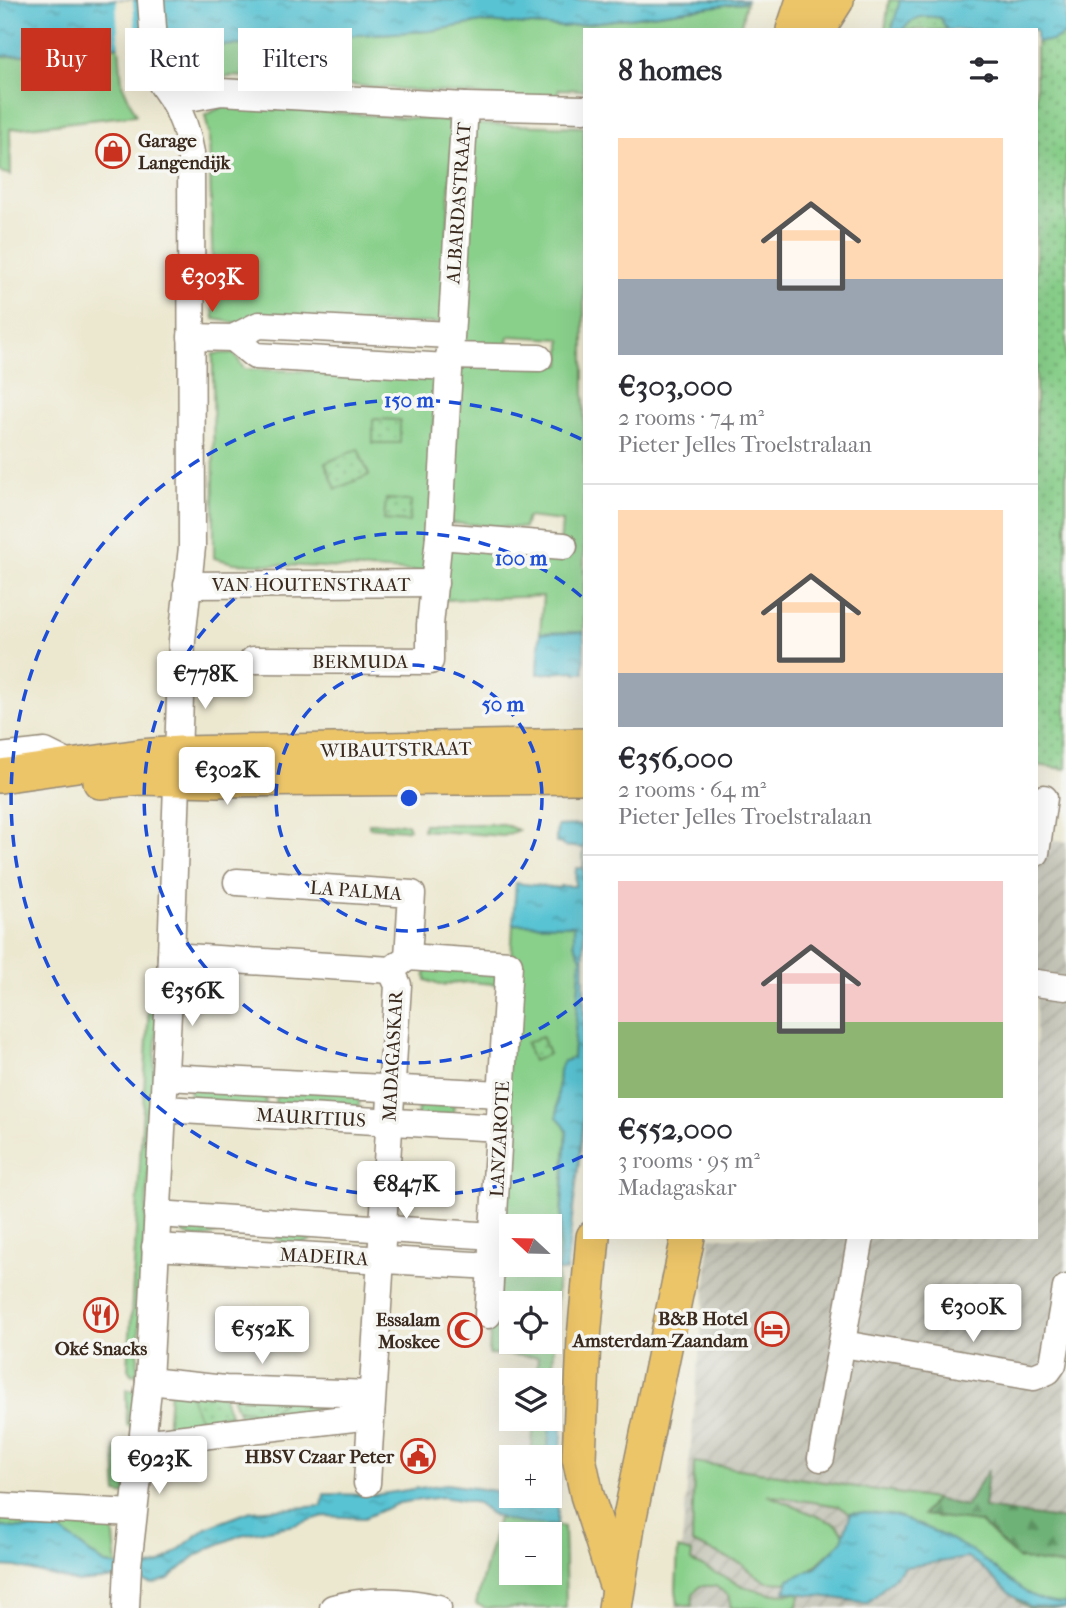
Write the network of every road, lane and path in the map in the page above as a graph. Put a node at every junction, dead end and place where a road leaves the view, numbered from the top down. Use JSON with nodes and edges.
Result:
{"nodes":[{"id":1,"x":151,"y":0,"type":"edge"},
{"id":2,"x":822,"y":13,"type":"edge"},
{"id":3,"x":796,"y":28,"type":"edge"},
{"id":4,"x":173,"y":101,"type":"junction"},
{"id":5,"x":465,"y":106,"type":"junction"},
{"id":6,"x":583,"y":109,"type":"edge"},
{"id":7,"x":191,"y":337,"type":"junction"},
{"id":8,"x":449,"y":353,"type":"junction"},
{"id":9,"x":539,"y":358,"type":"dead end"},
{"id":10,"x":439,"y":536,"type":"junction"},
{"id":11,"x":564,"y":546,"type":"dead end"},
{"id":12,"x":435,"y":583,"type":"junction"},
{"id":13,"x":187,"y":585,"type":"junction"},
{"id":14,"x":253,"y":660,"type":"dead end"},
{"id":15,"x":583,"y":745,"type":"edge"},
{"id":16,"x":0,"y":757,"type":"edge"},
{"id":17,"x":71,"y":765,"type":"junction"},
{"id":18,"x":179,"y":767,"type":"junction"},
{"id":19,"x":0,"y":776,"type":"edge"},
{"id":20,"x":583,"y":777,"type":"edge"},
{"id":21,"x":0,"y":793,"type":"edge"},
{"id":22,"x":1049,"y":798,"type":"edge"},
{"id":23,"x":1038,"y":845,"type":"edge"},
{"id":24,"x":237,"y":882,"type":"dead end"},
{"id":25,"x":171,"y":956,"type":"junction"},
{"id":26,"x":400,"y":963,"type":"junction"},
{"id":27,"x":1038,"y":983,"type":"edge"},
{"id":28,"x":1066,"y":987,"type":"edge"},
{"id":29,"x":166,"y":1077,"type":"junction"},
{"id":30,"x":391,"y":1088,"type":"junction"},
{"id":31,"x":502,"y":1094,"type":"junction"},
{"id":32,"x":164,"y":1109,"type":"junction"},
{"id":33,"x":389,"y":1122,"type":"junction"},
{"id":34,"x":500,"y":1128,"type":"junction"},
{"id":35,"x":157,"y":1214,"type":"junction"},
{"id":36,"x":382,"y":1229,"type":"junction"},
{"id":37,"x":494,"y":1236,"type":"junction"},
{"id":38,"x":593,"y":1239,"type":"edge"},
{"id":39,"x":688,"y":1239,"type":"edge"},
{"id":40,"x":861,"y":1239,"type":"edge"},
{"id":41,"x":155,"y":1247,"type":"junction"},
{"id":42,"x":380,"y":1259,"type":"junction"},
{"id":43,"x":492,"y":1266,"type":"junction"},
{"id":44,"x":1066,"y":1287,"type":"edge"},
{"id":45,"x":488,"y":1315,"type":"dead end"},
{"id":46,"x":843,"y":1344,"type":"junction"},
{"id":47,"x":149,"y":1381,"type":"junction"},
{"id":48,"x":371,"y":1405,"type":"junction"},
{"id":49,"x":142,"y":1443,"type":"junction"},
{"id":50,"x":821,"y":1458,"type":"dead end"},
{"id":51,"x":367,"y":1483,"type":"dead end"},
{"id":52,"x":0,"y":1506,"type":"edge"},
{"id":53,"x":133,"y":1513,"type":"junction"},
{"id":54,"x":127,"y":1585,"type":"edge"},
{"id":55,"x":618,"y":1601,"type":"edge"},
{"id":56,"x":333,"y":1608,"type":"edge"},
{"id":57,"x":438,"y":1608,"type":"edge"}],
"edges":[{"from":1,"to":4,"type":"street"},
{"from":2,"to":3,"type":"main road"},
{"from":4,"to":5,"type":"street"},
{"from":4,"to":7,"type":"street"},
{"from":5,"to":6,"type":"street","name":"ALBARDASTRAAT"},
{"from":5,"to":8,"type":"street","name":"ALBARDASTRAAT"},
{"from":7,"to":8,"type":"street"},
{"from":7,"to":13,"type":"street"},
{"from":8,"to":9,"type":"street"},
{"from":8,"to":10,"type":"street","name":"ALBARDASTRAAT"},
{"from":10,"to":11,"type":"street"},
{"from":10,"to":12,"type":"street","name":"ALBARDASTRAAT"},
{"from":12,"to":13,"type":"street","name":"VAN HOUTENSTRAAT"},
{"from":12,"to":14,"type":"street","name":"BERMUDA"},
{"from":13,"to":18,"type":"street"},
{"from":15,"to":18,"type":"main road","name":"WIBAUTSTRAAT"},
{"from":16,"to":17,"type":"street"},
{"from":17,"to":18,"type":"main road","name":"WIBAUTSTRAAT"},
{"from":17,"to":19,"type":"main road","name":"WIBAUTSTRAAT"},
{"from":18,"to":20,"type":"main road","name":"WIBAUTSTRAAT"},
{"from":18,"to":21,"type":"main road","name":"WIBAUTSTRAAT"},
{"from":18,"to":25,"type":"street"},
{"from":22,"to":23,"type":"street"},
{"from":24,"to":26,"type":"street","name":"LA PALMA"},
{"from":25,"to":26,"type":"street"},
{"from":25,"to":29,"type":"street"},
{"from":26,"to":30,"type":"street","name":"MADAGASKAR"},
{"from":26,"to":31,"type":"street","name":"LANZAROTE"},
{"from":27,"to":28,"type":"street"},
{"from":29,"to":30,"type":"street","name":"MAURITIUS"},
{"from":29,"to":32,"type":"street"},
{"from":30,"to":31,"type":"street","name":"MAURITIUS"},
{"from":30,"to":33,"type":"street","name":"MADAGASKAR"},
{"from":31,"to":34,"type":"street","name":"LANZAROTE"},
{"from":32,"to":33,"type":"street","name":"MAURITIUS"},
{"from":32,"to":35,"type":"street"},
{"from":33,"to":34,"type":"street","name":"MAURITIUS"},
{"from":33,"to":36,"type":"street","name":"MADAGASKAR"},
{"from":34,"to":37,"type":"street","name":"LANZAROTE"},
{"from":35,"to":36,"type":"street","name":"MADEIRA"},
{"from":35,"to":41,"type":"street"},
{"from":36,"to":37,"type":"street","name":"MADEIRA"},
{"from":36,"to":42,"type":"street","name":"MADAGASKAR"},
{"from":37,"to":43,"type":"street","name":"LANZAROTE"},
{"from":38,"to":55,"type":"main road"},
{"from":39,"to":55,"type":"main road"},
{"from":40,"to":46,"type":"street"},
{"from":41,"to":42,"type":"street","name":"MADEIRA"},
{"from":41,"to":47,"type":"street"},
{"from":42,"to":43,"type":"street","name":"MADEIRA"},
{"from":42,"to":48,"type":"street","name":"MADAGASKAR"},
{"from":43,"to":45,"type":"street","name":"LANZAROTE"},
{"from":44,"to":46,"type":"street"},
{"from":46,"to":50,"type":"street"},
{"from":47,"to":48,"type":"street"},
{"from":47,"to":49,"type":"street"},
{"from":48,"to":49,"type":"street"},
{"from":48,"to":51,"type":"street","name":"MADAGASKAR"},
{"from":49,"to":53,"type":"street"},
{"from":52,"to":53,"type":"street"},
{"from":53,"to":54,"type":"street"},
{"from":56,"to":57,"type":"street"}]}
